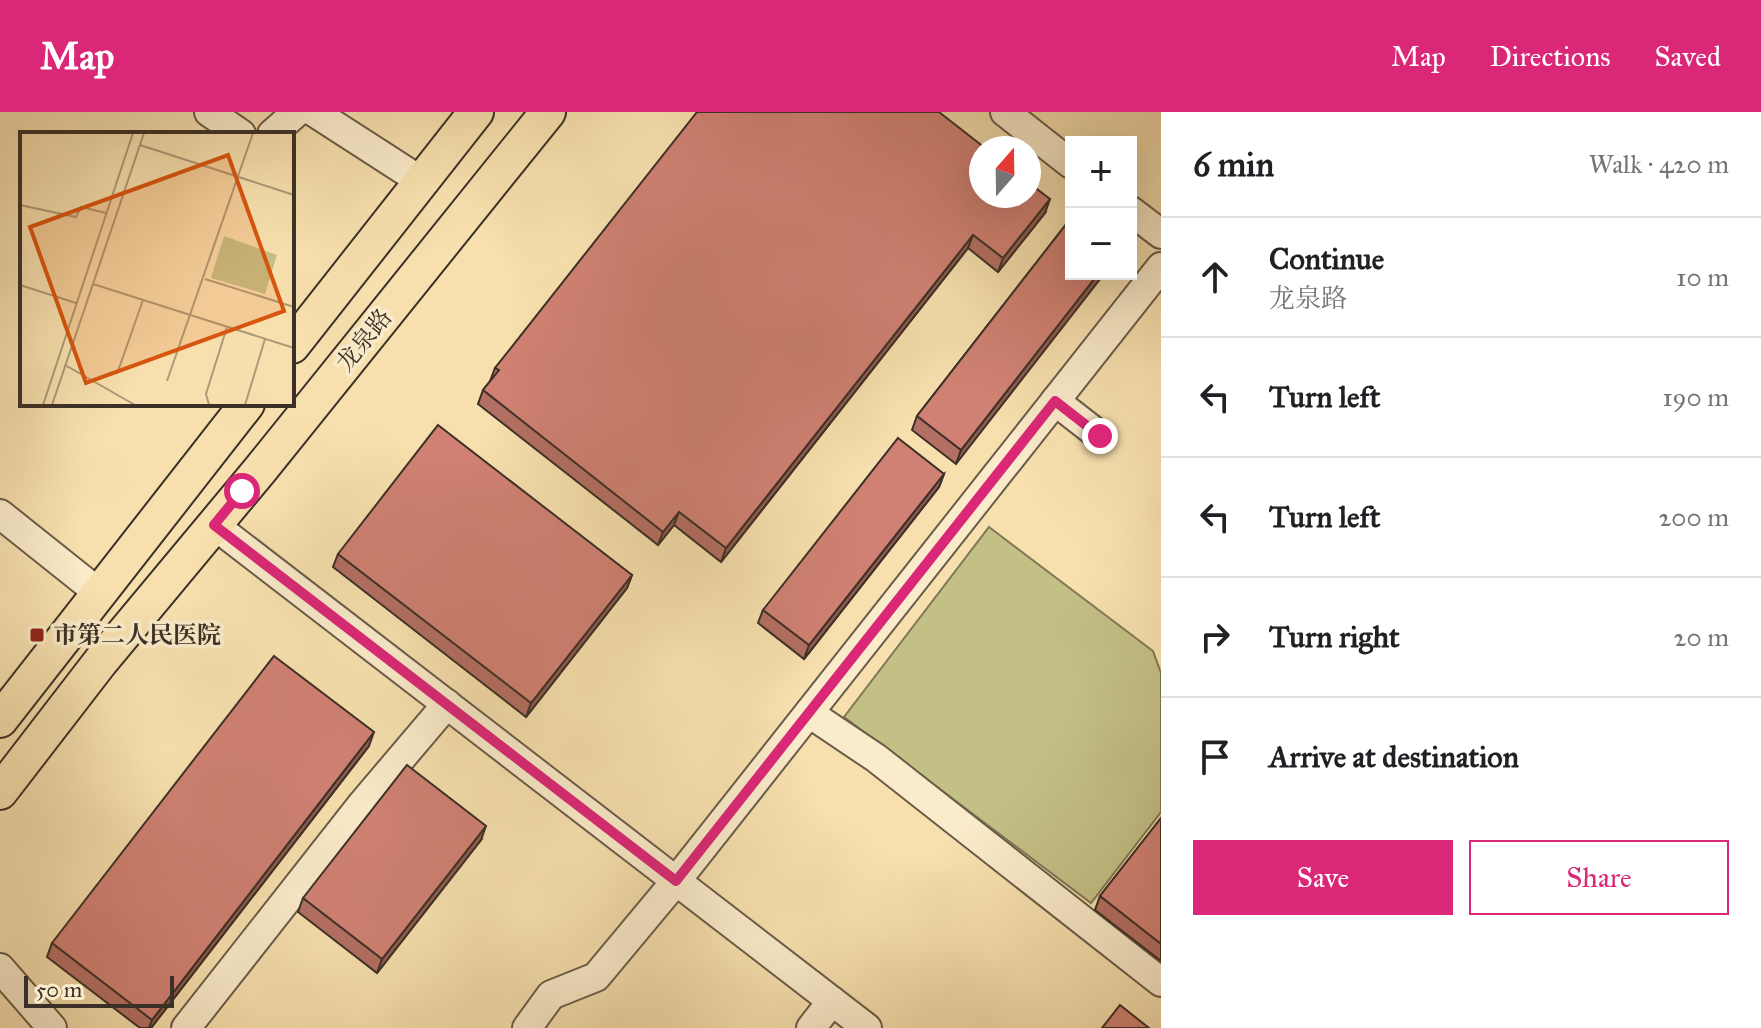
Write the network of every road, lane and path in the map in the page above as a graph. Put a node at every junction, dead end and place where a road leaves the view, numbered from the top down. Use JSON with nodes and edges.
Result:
{"nodes":[{"id":1,"x":209,"y":112,"type":"edge"},
{"id":2,"x":297,"y":112,"type":"edge"},
{"id":3,"x":314,"y":112,"type":"edge"},
{"id":4,"x":476,"y":112,"type":"edge"},
{"id":5,"x":548,"y":112,"type":"edge"},
{"id":6,"x":1005,"y":112,"type":"edge"},
{"id":7,"x":238,"y":132,"type":"edge"},
{"id":8,"x":274,"y":132,"type":"edge"},
{"id":9,"x":1065,"y":159,"type":"edge"},
{"id":10,"x":421,"y":181,"type":"junction"},
{"id":11,"x":1137,"y":216,"type":"edge"},
{"id":12,"x":1161,"y":234,"type":"edge"},
{"id":13,"x":1161,"y":267,"type":"edge"},
{"id":14,"x":294,"y":343,"type":"edge"},
{"id":15,"x":1055,"y":401,"type":"junction"},
{"id":16,"x":245,"y":406,"type":"edge"},
{"id":17,"x":1100,"y":436,"type":"dead end"},
{"id":18,"x":0,"y":514,"type":"edge"},
{"id":19,"x":214,"y":525,"type":"junction"},
{"id":20,"x":99,"y":593,"type":"junction"},
{"id":21,"x":447,"y":704,"type":"junction"},
{"id":22,"x":809,"y":713,"type":"junction"},
{"id":23,"x":0,"y":720,"type":"edge"},
{"id":24,"x":0,"y":792,"type":"edge"},
{"id":25,"x":676,"y":881,"type":"junction"},
{"id":26,"x":0,"y":968,"type":"edge"},
{"id":27,"x":1161,"y":982,"type":"edge"},
{"id":28,"x":832,"y":1001,"type":"junction"},
{"id":29,"x":52,"y":1028,"type":"edge"},
{"id":30,"x":186,"y":1028,"type":"edge"},
{"id":31,"x":527,"y":1028,"type":"edge"},
{"id":32,"x":811,"y":1028,"type":"edge"},
{"id":33,"x":867,"y":1028,"type":"edge"}],
"edges":[{"from":1,"to":7,"type":"street"},
{"from":2,"to":8,"type":"street"},
{"from":3,"to":10,"type":"street"},
{"from":4,"to":10,"type":"main road"},
{"from":5,"to":19,"type":"main road","name":"龙泉路"},
{"from":6,"to":9,"type":"street"},
{"from":10,"to":14,"type":"main road"},
{"from":11,"to":12,"type":"street"},
{"from":13,"to":15,"type":"street"},
{"from":15,"to":17,"type":"street"},
{"from":15,"to":22,"type":"street"},
{"from":16,"to":20,"type":"main road"},
{"from":18,"to":20,"type":"street"},
{"from":19,"to":21,"type":"street"},
{"from":19,"to":24,"type":"main road","name":"龙泉路"},
{"from":20,"to":23,"type":"main road"},
{"from":21,"to":25,"type":"street"},
{"from":21,"to":30,"type":"street"},
{"from":22,"to":25,"type":"street"},
{"from":22,"to":27,"type":"street"},
{"from":25,"to":28,"type":"street"},
{"from":25,"to":31,"type":"street"},
{"from":26,"to":29,"type":"street"},
{"from":28,"to":32,"type":"street"},
{"from":28,"to":33,"type":"street"}]}
